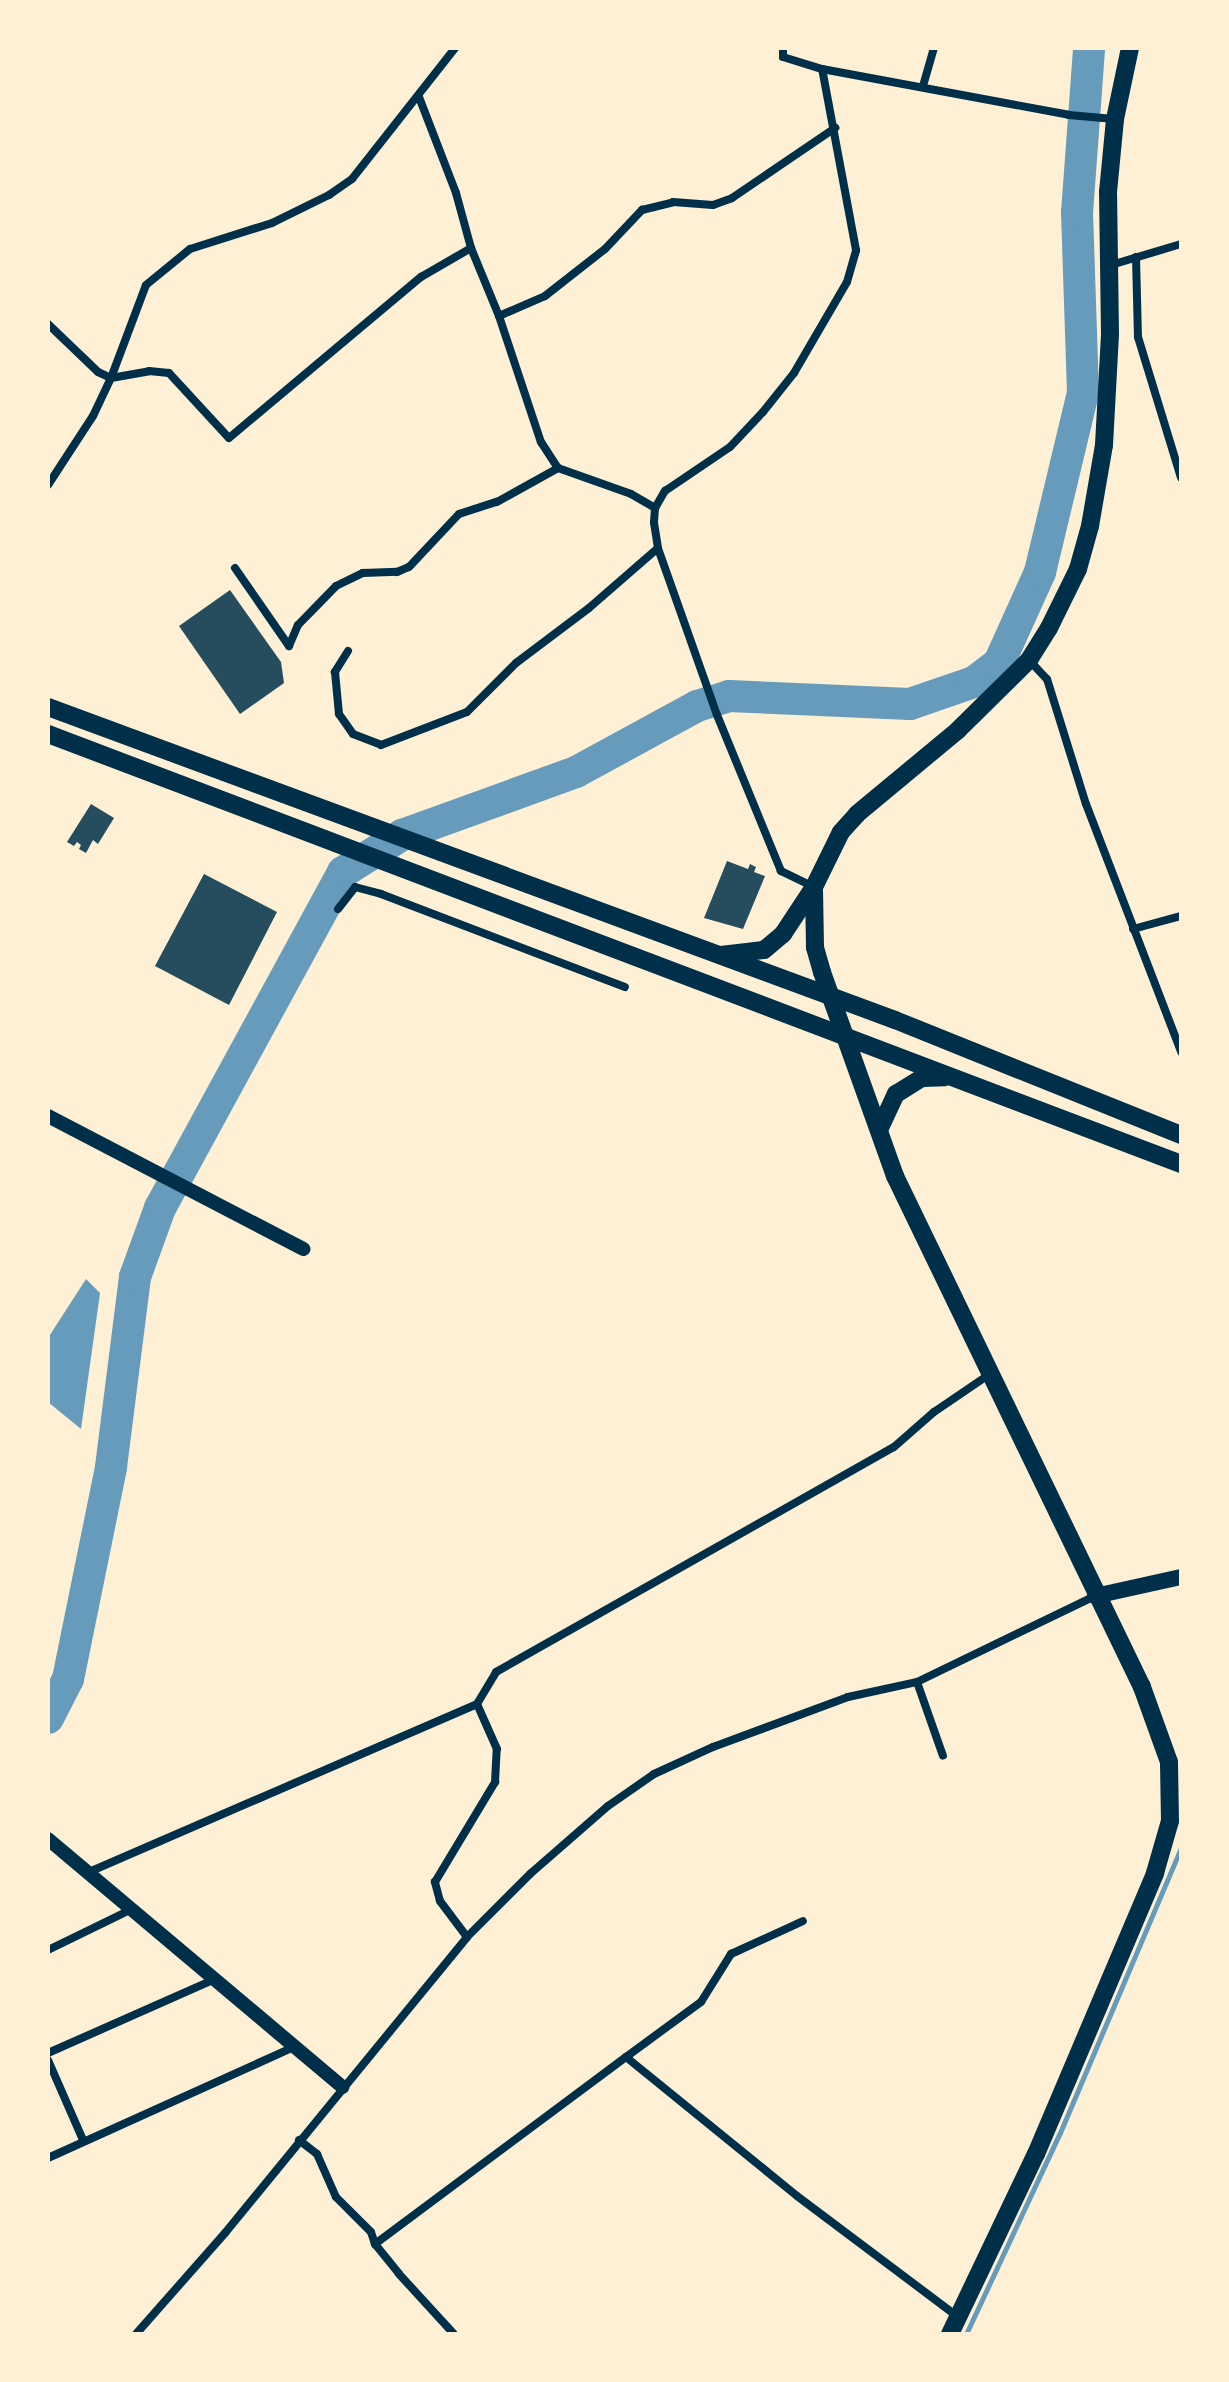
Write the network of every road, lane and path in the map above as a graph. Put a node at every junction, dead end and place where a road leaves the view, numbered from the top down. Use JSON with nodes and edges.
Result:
{"nodes":[{"id":1,"x":455,"y":48,"type":"edge"},
{"id":2,"x":783,"y":48,"type":"edge"},
{"id":3,"x":934,"y":48,"type":"edge"},
{"id":4,"x":1130,"y":48,"type":"edge"},
{"id":5,"x":822,"y":69,"type":"junction"},
{"id":6,"x":923,"y":86,"type":"junction"},
{"id":7,"x":419,"y":97,"type":"junction"},
{"id":8,"x":1115,"y":119,"type":"junction"},
{"id":9,"x":835,"y":128,"type":"junction"},
{"id":10,"x":1181,"y":244,"type":"edge"},
{"id":11,"x":471,"y":248,"type":"junction"},
{"id":12,"x":1136,"y":257,"type":"junction"},
{"id":13,"x":1107,"y":266,"type":"junction"},
{"id":14,"x":499,"y":316,"type":"junction"},
{"id":15,"x":48,"y":324,"type":"edge"},
{"id":16,"x":111,"y":378,"type":"junction"},
{"id":17,"x":558,"y":468,"type":"junction"},
{"id":18,"x":1181,"y":478,"type":"edge"},
{"id":19,"x":48,"y":485,"type":"edge"},
{"id":20,"x":655,"y":508,"type":"junction"},
{"id":21,"x":658,"y":548,"type":"junction"},
{"id":22,"x":235,"y":568,"type":"dead end"},
{"id":23,"x":348,"y":651,"type":"dead end"},
{"id":24,"x":1029,"y":660,"type":"junction"},
{"id":25,"x":48,"y":707,"type":"edge"},
{"id":26,"x":48,"y":734,"type":"edge"},
{"id":27,"x":814,"y":887,"type":"junction"},
{"id":28,"x":338,"y":909,"type":"dead end"},
{"id":29,"x":1181,"y":916,"type":"edge"},
{"id":30,"x":1133,"y":929,"type":"junction"},
{"id":31,"x":718,"y":955,"type":"junction"},
{"id":32,"x":625,"y":987,"type":"dead end"},
{"id":33,"x":831,"y":997,"type":"junction"},
{"id":34,"x":848,"y":1039,"type":"junction"},
{"id":35,"x":1181,"y":1052,"type":"edge"},
{"id":36,"x":945,"y":1077,"type":"junction"},
{"id":37,"x":48,"y":1116,"type":"edge"},
{"id":38,"x":879,"y":1130,"type":"junction"},
{"id":39,"x":1181,"y":1135,"type":"edge"},
{"id":40,"x":1181,"y":1164,"type":"edge"},
{"id":41,"x":303,"y":1249,"type":"dead end"},
{"id":42,"x":990,"y":1374,"type":"junction"},
{"id":43,"x":1181,"y":1577,"type":"edge"},
{"id":44,"x":1095,"y":1596,"type":"junction"},
{"id":45,"x":917,"y":1682,"type":"junction"},
{"id":46,"x":477,"y":1704,"type":"junction"},
{"id":47,"x":943,"y":1756,"type":"dead end"},
{"id":48,"x":48,"y":1839,"type":"edge"},
{"id":49,"x":89,"y":1872,"type":"junction"},
{"id":50,"x":132,"y":1909,"type":"junction"},
{"id":51,"x":803,"y":1921,"type":"dead end"},
{"id":52,"x":467,"y":1937,"type":"junction"},
{"id":53,"x":48,"y":1950,"type":"edge"},
{"id":54,"x":213,"y":1980,"type":"junction"},
{"id":55,"x":294,"y":2047,"type":"junction"},
{"id":56,"x":48,"y":2053,"type":"edge"},
{"id":57,"x":626,"y":2057,"type":"junction"},
{"id":58,"x":48,"y":2060,"type":"edge"},
{"id":59,"x":342,"y":2087,"type":"junction"},
{"id":60,"x":83,"y":2140,"type":"junction"},
{"id":61,"x":299,"y":2140,"type":"junction"},
{"id":62,"x":48,"y":2158,"type":"edge"},
{"id":63,"x":375,"y":2244,"type":"junction"},
{"id":64,"x":954,"y":2326,"type":"edge"},
{"id":65,"x":136,"y":2334,"type":"edge"},
{"id":66,"x":454,"y":2334,"type":"edge"}],
"edges":[{"from":1,"to":7,"type":"street"},
{"from":2,"to":5,"type":"street"},
{"from":3,"to":6,"type":"street"},
{"from":4,"to":8,"type":"main road"},
{"from":5,"to":6,"type":"street"},
{"from":5,"to":9,"type":"street"},
{"from":6,"to":8,"type":"street"},
{"from":7,"to":11,"type":"street"},
{"from":7,"to":16,"type":"street"},
{"from":8,"to":13,"type":"main road"},
{"from":9,"to":14,"type":"street"},
{"from":9,"to":20,"type":"street"},
{"from":10,"to":12,"type":"street"},
{"from":11,"to":14,"type":"street"},
{"from":11,"to":16,"type":"street"},
{"from":12,"to":13,"type":"street"},
{"from":12,"to":18,"type":"street"},
{"from":13,"to":24,"type":"main road"},
{"from":14,"to":17,"type":"street"},
{"from":15,"to":16,"type":"street"},
{"from":16,"to":19,"type":"street"},
{"from":17,"to":20,"type":"street"},
{"from":17,"to":22,"type":"street"},
{"from":20,"to":21,"type":"street"},
{"from":21,"to":23,"type":"street"},
{"from":21,"to":27,"type":"street"},
{"from":24,"to":27,"type":"main road"},
{"from":24,"to":30,"type":"street"},
{"from":25,"to":31,"type":"main road"},
{"from":26,"to":34,"type":"main road"},
{"from":27,"to":31,"type":"main road"},
{"from":27,"to":33,"type":"main road"},
{"from":28,"to":32,"type":"street"},
{"from":29,"to":30,"type":"street"},
{"from":30,"to":35,"type":"street"},
{"from":31,"to":33,"type":"main road"},
{"from":33,"to":34,"type":"main road"},
{"from":33,"to":39,"type":"main road"},
{"from":34,"to":36,"type":"main road"},
{"from":34,"to":38,"type":"main road"},
{"from":36,"to":38,"type":"main road"},
{"from":36,"to":40,"type":"main road"},
{"from":37,"to":41,"type":"street"},
{"from":38,"to":42,"type":"main road"},
{"from":42,"to":44,"type":"main road"},
{"from":42,"to":46,"type":"street"},
{"from":43,"to":44,"type":"main road"},
{"from":44,"to":45,"type":"street"},
{"from":44,"to":64,"type":"main road"},
{"from":45,"to":47,"type":"street"},
{"from":45,"to":52,"type":"street"},
{"from":46,"to":49,"type":"street"},
{"from":46,"to":52,"type":"street"},
{"from":48,"to":49,"type":"street"},
{"from":49,"to":50,"type":"street"},
{"from":50,"to":53,"type":"street"},
{"from":50,"to":54,"type":"street"},
{"from":51,"to":57,"type":"street"},
{"from":52,"to":59,"type":"street"},
{"from":54,"to":55,"type":"street"},
{"from":54,"to":56,"type":"street"},
{"from":55,"to":59,"type":"street"},
{"from":55,"to":60,"type":"street"},
{"from":57,"to":63,"type":"street"},
{"from":57,"to":64,"type":"street"},
{"from":58,"to":60,"type":"street"},
{"from":59,"to":61,"type":"street"},
{"from":60,"to":62,"type":"street"},
{"from":61,"to":63,"type":"street"},
{"from":61,"to":65,"type":"street"},
{"from":63,"to":66,"type":"street"}]}
